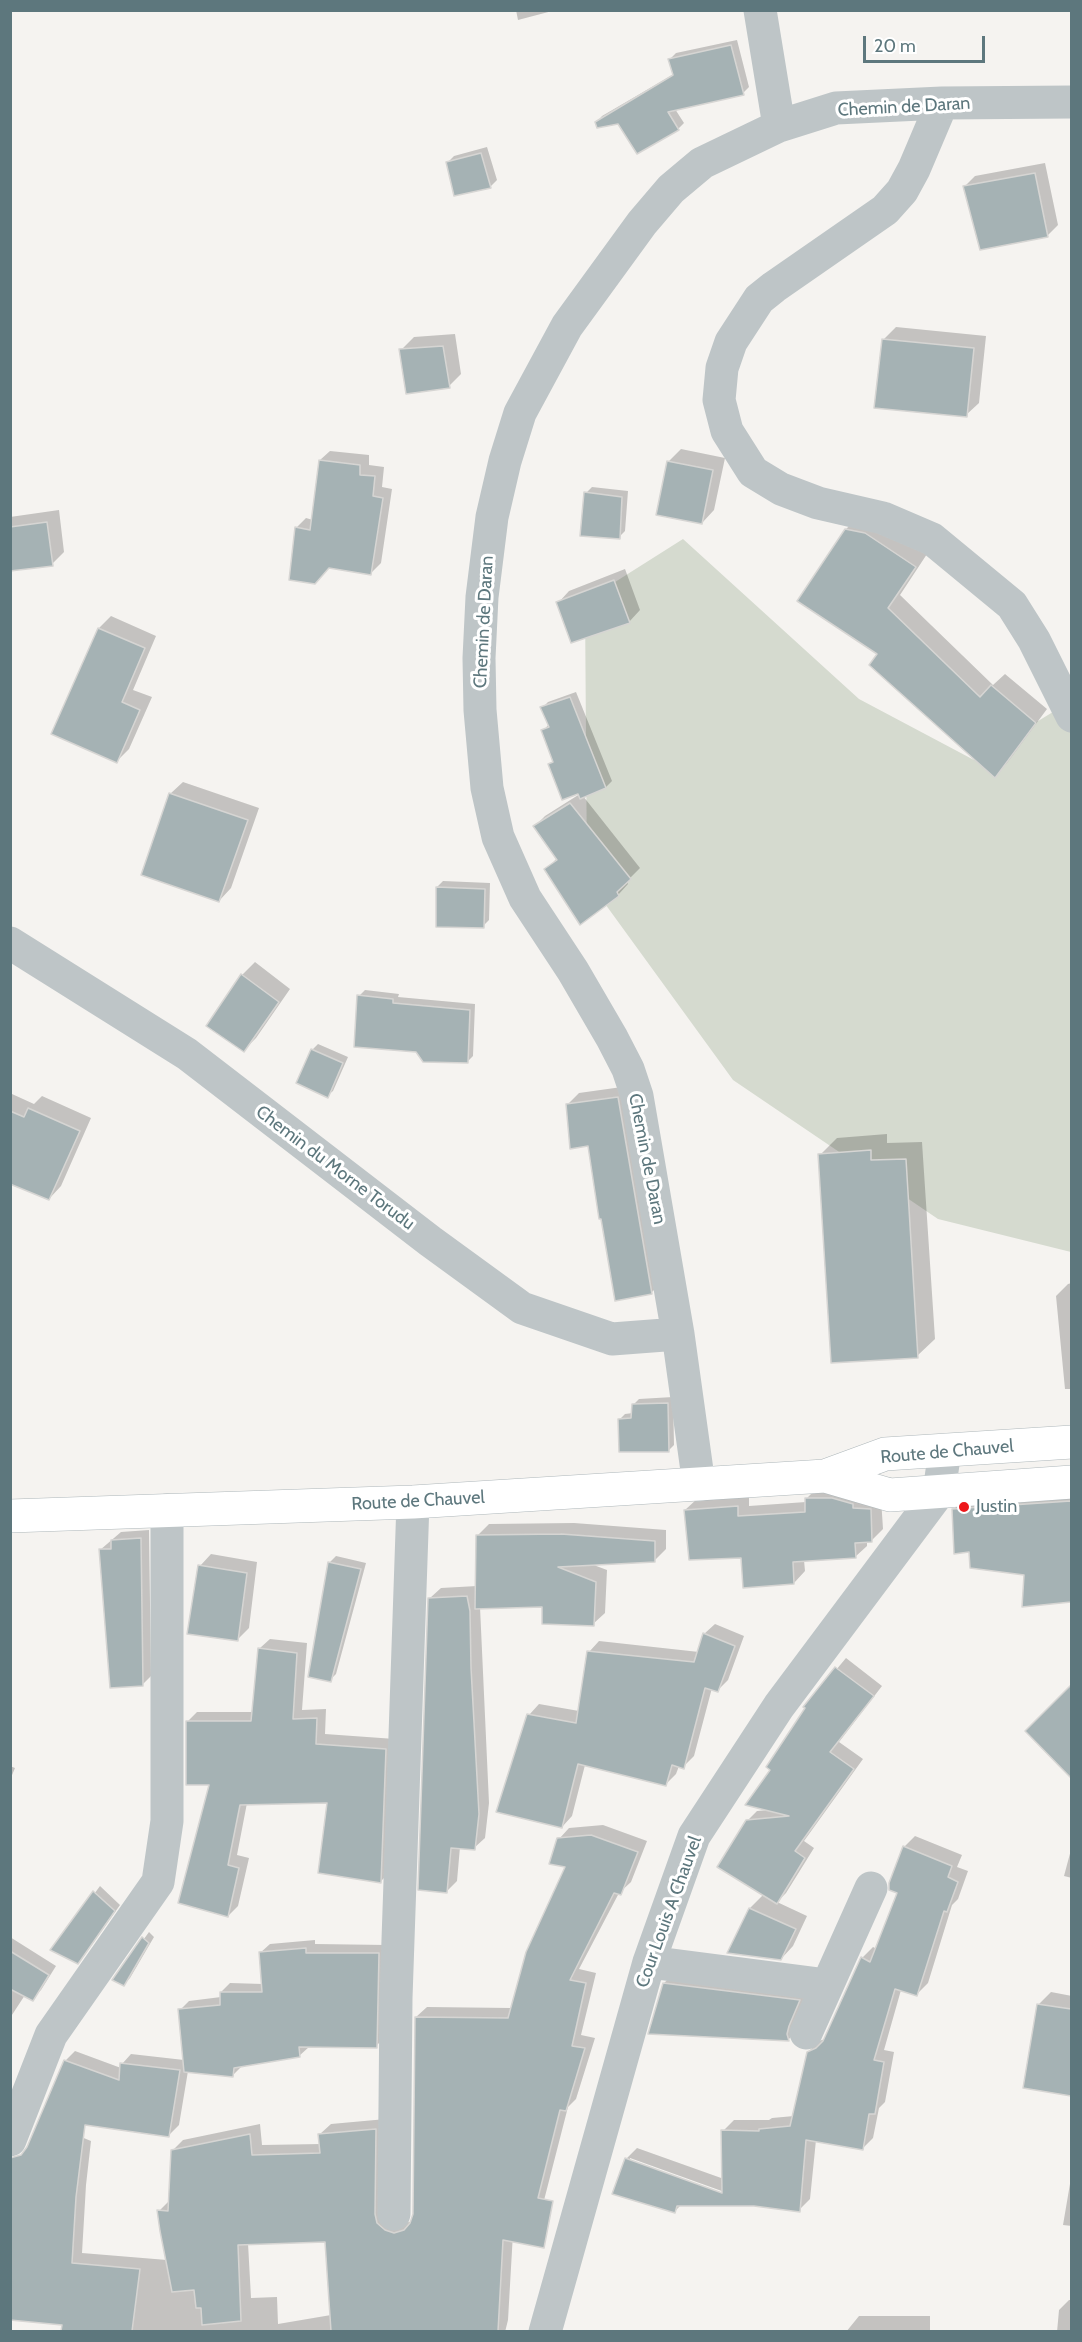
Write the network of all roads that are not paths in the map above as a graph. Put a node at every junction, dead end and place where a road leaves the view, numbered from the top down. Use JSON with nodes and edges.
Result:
{"nodes":[{"id":1,"x":760,"y":10,"type":"edge"},
{"id":2,"x":1071,"y":102,"type":"edge"},
{"id":3,"x":942,"y":103,"type":"junction"},
{"id":4,"x":779,"y":126,"type":"junction"},
{"id":5,"x":1071,"y":716,"type":"edge"},
{"id":6,"x":10,"y":943,"type":"edge"},
{"id":7,"x":678,"y":1334,"type":"junction"},
{"id":8,"x":1071,"y":1442,"type":"edge"},
{"id":9,"x":945,"y":1450,"type":"junction"},
{"id":10,"x":825,"y":1476,"type":"junction"},
{"id":11,"x":1071,"y":1482,"type":"edge"},
{"id":12,"x":699,"y":1485,"type":"junction"},
{"id":13,"x":939,"y":1492,"type":"junction"},
{"id":14,"x":413,"y":1502,"type":"junction"},
{"id":15,"x":167,"y":1510,"type":"junction"},
{"id":16,"x":10,"y":1516,"type":"edge"},
{"id":17,"x":871,"y":1888,"type":"dead end"},
{"id":18,"x":649,"y":1962,"type":"junction"},
{"id":19,"x":827,"y":1985,"type":"junction"},
{"id":20,"x":806,"y":2033,"type":"dead end"},
{"id":21,"x":10,"y":2140,"type":"edge"},
{"id":22,"x":394,"y":2214,"type":"dead end"},
{"id":23,"x":545,"y":2331,"type":"edge"}],
"edges":[{"from":1,"to":4,"type":"street"},
{"from":2,"to":3,"type":"street","name":"Chemin de Daran"},
{"from":3,"to":4,"type":"street","name":"Chemin de Daran"},
{"from":3,"to":5,"type":"street"},
{"from":4,"to":7,"type":"street","name":"Chemin de Daran"},
{"from":6,"to":7,"type":"street","name":"Chemin du Morne Torudu"},
{"from":7,"to":12,"type":"street","name":"Chemin de Daran"},
{"from":8,"to":9,"type":"main road","name":"Route de Chauvel"},
{"from":9,"to":10,"type":"main road","name":"Route de Chauvel"},
{"from":9,"to":13,"type":"street","name":"Cour Louis A Chauvel"},
{"from":10,"to":12,"type":"main road","name":"Route de Chauvel"},
{"from":10,"to":13,"type":"main road","name":"Route de Chauvel"},
{"from":11,"to":13,"type":"main road","name":"Route de Chauvel"},
{"from":12,"to":14,"type":"main road","name":"Route de Chauvel"},
{"from":13,"to":18,"type":"street","name":"Cour Louis A Chauvel"},
{"from":14,"to":15,"type":"main road","name":"Route de Chauvel"},
{"from":14,"to":22,"type":"street"},
{"from":15,"to":16,"type":"main road","name":"Route de Chauvel"},
{"from":15,"to":21,"type":"street"},
{"from":17,"to":19,"type":"street"},
{"from":18,"to":19,"type":"street"},
{"from":18,"to":23,"type":"street","name":"Cour Louis A Chauvel"},
{"from":19,"to":20,"type":"street"}]}
